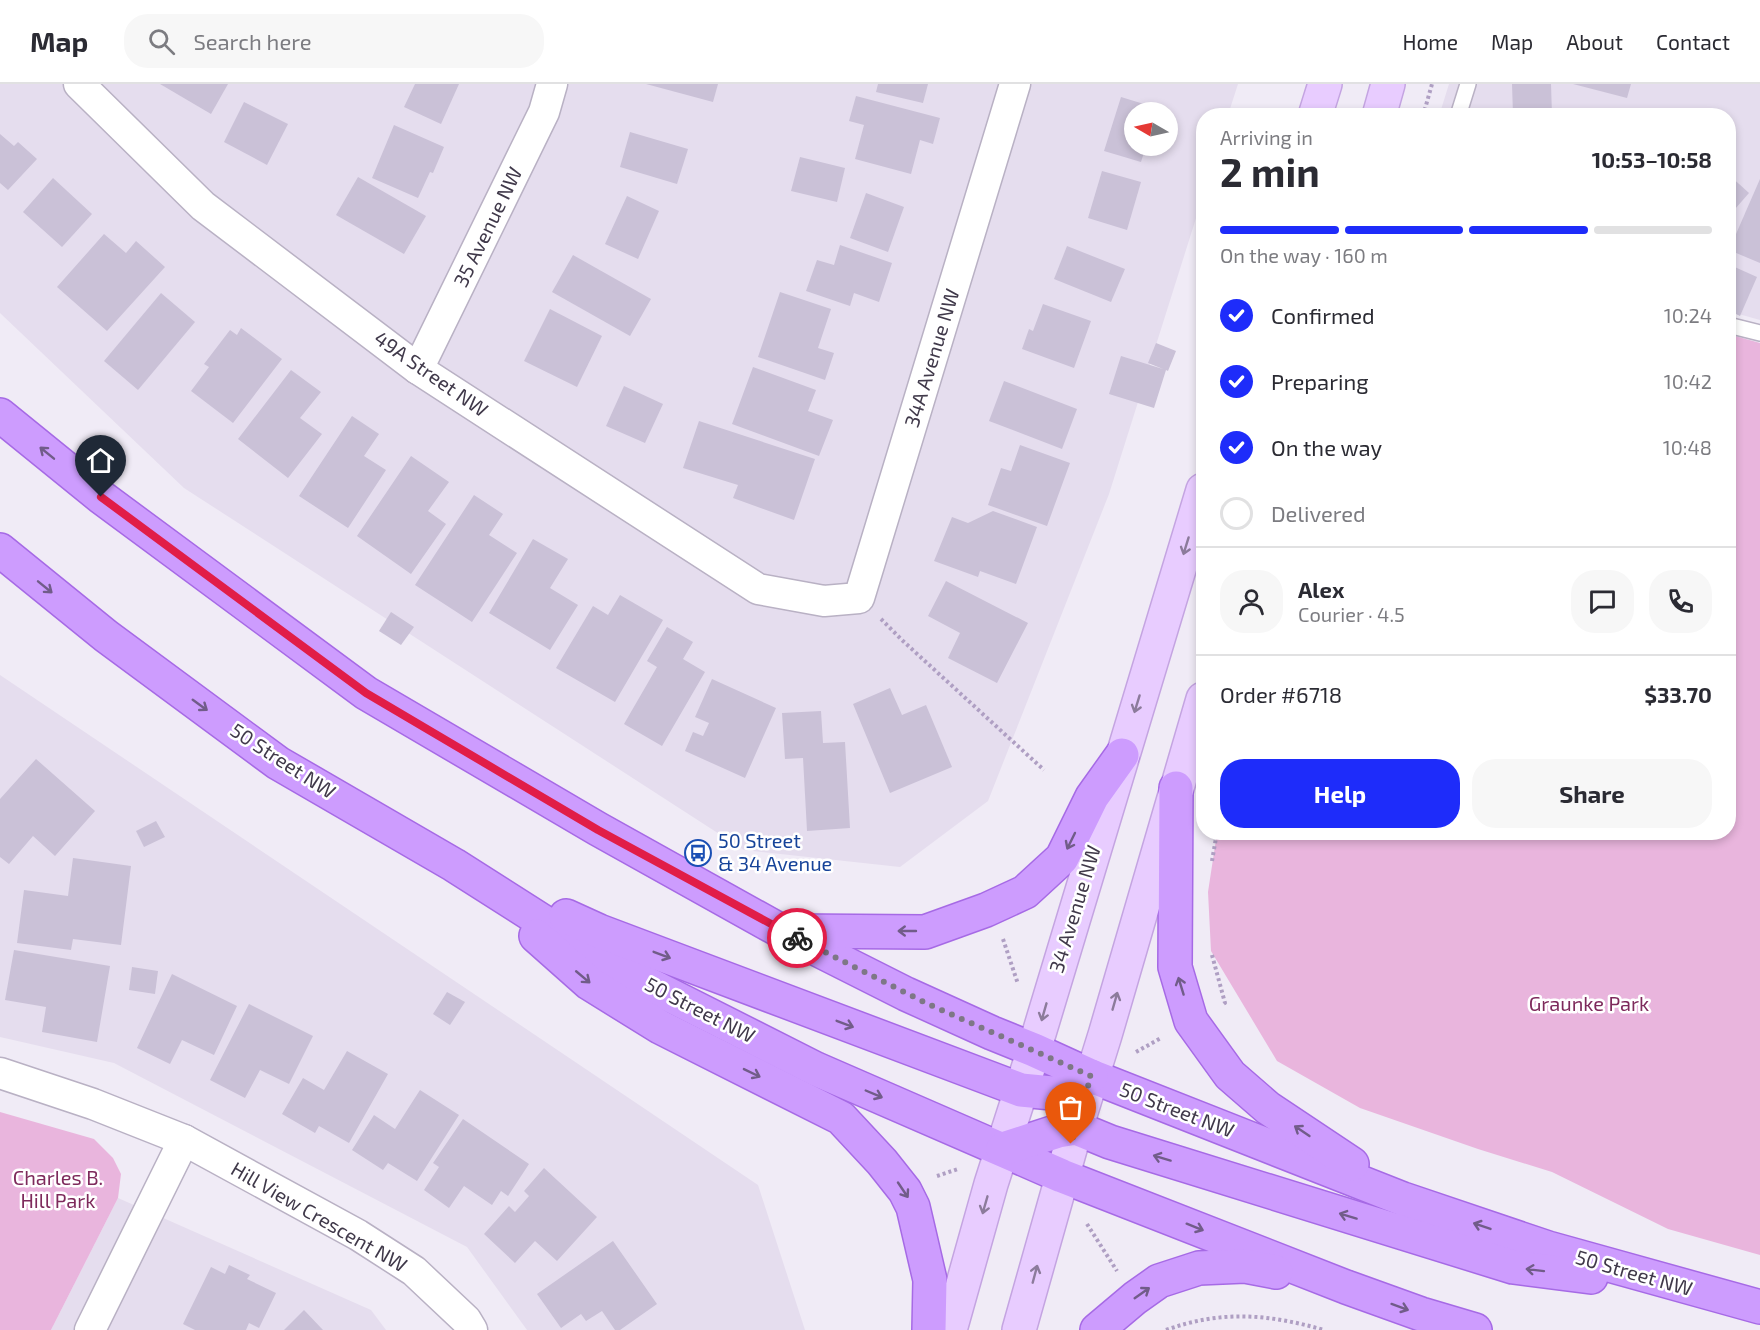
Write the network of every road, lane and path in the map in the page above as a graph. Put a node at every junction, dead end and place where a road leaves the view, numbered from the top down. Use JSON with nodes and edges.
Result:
{"nodes":[{"id":1,"x":79,"y":84,"type":"edge"},
{"id":2,"x":552,"y":84,"type":"edge"},
{"id":3,"x":1015,"y":84,"type":"edge"},
{"id":4,"x":1324,"y":84,"type":"edge"},
{"id":5,"x":1388,"y":84,"type":"edge"},
{"id":6,"x":1432,"y":84,"type":"edge"},
{"id":7,"x":1468,"y":84,"type":"edge"},
{"id":8,"x":1317,"y":108,"type":"edge"},
{"id":9,"x":1381,"y":108,"type":"edge"},
{"id":10,"x":1425,"y":108,"type":"edge"},
{"id":11,"x":1460,"y":108,"type":"edge"},
{"id":12,"x":1736,"y":327,"type":"edge"},
{"id":13,"x":1760,"y":333,"type":"edge"},
{"id":14,"x":418,"y":369,"type":"junction"},
{"id":15,"x":0,"y":415,"type":"edge"},
{"id":16,"x":1196,"y":513,"type":"edge"},
{"id":17,"x":0,"y":550,"type":"edge"},
{"id":18,"x":859,"y":598,"type":"junction"},
{"id":19,"x":1196,"y":722,"type":"edge"},
{"id":20,"x":1122,"y":755,"type":"junction"},
{"id":21,"x":278,"y":762,"type":"junction"},
{"id":22,"x":1044,"y":770,"type":"dead end"},
{"id":23,"x":1176,"y":788,"type":"junction"},
{"id":24,"x":1216,"y":840,"type":"edge"},
{"id":25,"x":454,"y":865,"type":"junction"},
{"id":26,"x":1211,"y":868,"type":"dead end"},
{"id":27,"x":781,"y":931,"type":"junction"},
{"id":28,"x":1002,"y":937,"type":"dead end"},
{"id":29,"x":1211,"y":951,"type":"dead end"},
{"id":30,"x":1019,"y":987,"type":"dead end"},
{"id":31,"x":1225,"y":1003,"type":"dead end"},
{"id":32,"x":1034,"y":1050,"type":"junction"},
{"id":33,"x":0,"y":1073,"type":"edge"},
{"id":34,"x":1091,"y":1076,"type":"junction"},
{"id":35,"x":1021,"y":1090,"type":"junction"},
{"id":36,"x":1076,"y":1128,"type":"junction"},
{"id":37,"x":184,"y":1140,"type":"junction"},
{"id":38,"x":1003,"y":1149,"type":"junction"},
{"id":39,"x":1062,"y":1176,"type":"junction"},
{"id":40,"x":1403,"y":1199,"type":"junction"},
{"id":41,"x":1346,"y":1287,"type":"junction"},
{"id":42,"x":1697,"y":1291,"type":"junction"},
{"id":43,"x":1760,"y":1307,"type":"edge"},
{"id":44,"x":90,"y":1330,"type":"edge"},
{"id":45,"x":472,"y":1330,"type":"edge"},
{"id":46,"x":929,"y":1330,"type":"edge"},
{"id":47,"x":950,"y":1330,"type":"edge"},
{"id":48,"x":1019,"y":1330,"type":"edge"},
{"id":49,"x":1097,"y":1330,"type":"edge"},
{"id":50,"x":1166,"y":1330,"type":"edge"},
{"id":51,"x":1324,"y":1330,"type":"edge"},
{"id":52,"x":1475,"y":1330,"type":"edge"}],
"edges":[{"from":1,"to":14,"type":"street","name":"49A Street NW"},
{"from":2,"to":14,"type":"street","name":"35 Avenue NW"},
{"from":3,"to":18,"type":"street","name":"34A Avenue NW"},
{"from":4,"to":8,"type":"main road"},
{"from":5,"to":9,"type":"main road"},
{"from":6,"to":10,"type":"path"},
{"from":7,"to":11,"type":"lane"},
{"from":12,"to":13,"type":"lane"},
{"from":14,"to":18,"type":"street","name":"49A Street NW"},
{"from":27,"to":15,"type":"main road","name":"50 Street NW","one_way":true},
{"from":16,"to":20,"type":"main road","name":"34 Avenue NW","one_way":true},
{"from":17,"to":21,"type":"main road","name":"50 Street NW","one_way":true},
{"from":18,"to":22,"type":"path"},
{"from":19,"to":23,"type":"main road"},
{"from":20,"to":27,"type":"main road","one_way":true},
{"from":20,"to":32,"type":"main road","name":"34 Avenue NW","one_way":true},
{"from":21,"to":25,"type":"main road","name":"50 Street NW"},
{"from":21,"to":46,"type":"main road","one_way":true},
{"from":34,"to":23,"type":"main road","one_way":true},
{"from":40,"to":23,"type":"main road","one_way":true},
{"from":24,"to":26,"type":"path"},
{"from":25,"to":35,"type":"main road","one_way":true},
{"from":25,"to":38,"type":"main road","name":"50 Street NW","one_way":true},
{"from":27,"to":32,"type":"main road","name":"50 Street NW"},
{"from":28,"to":30,"type":"path"},
{"from":29,"to":31,"type":"path"},
{"from":32,"to":34,"type":"main road","name":"50 Street NW"},
{"from":32,"to":35,"type":"main road","name":"34 Avenue NW"},
{"from":33,"to":37,"type":"street","name":"Hill View Crescent NW"},
{"from":34,"to":35,"type":"main road"},
{"from":34,"to":36,"type":"main road"},
{"from":34,"to":40,"type":"main road","name":"50 Street NW"},
{"from":35,"to":38,"type":"main road","name":"34 Avenue NW"},
{"from":36,"to":38,"type":"main road"},
{"from":36,"to":39,"type":"main road"},
{"from":42,"to":36,"type":"main road","one_way":true},
{"from":37,"to":44,"type":"street"},
{"from":37,"to":45,"type":"street","name":"Hill View Crescent NW"},
{"from":38,"to":39,"type":"main road","name":"50 Street NW"},
{"from":38,"to":47,"type":"main road","name":"34 Avenue NW","one_way":true},
{"from":39,"to":41,"type":"main road","name":"50 Street NW","one_way":true},
{"from":48,"to":39,"type":"main road","one_way":true},
{"from":42,"to":40,"type":"main road","name":"50 Street NW","one_way":true},
{"from":49,"to":41,"type":"main road","one_way":true},
{"from":41,"to":52,"type":"main road","name":"50 Street NW","one_way":true},
{"from":42,"to":43,"type":"main road","name":"50 Street NW"},
{"from":50,"to":51,"type":"path"}]}
